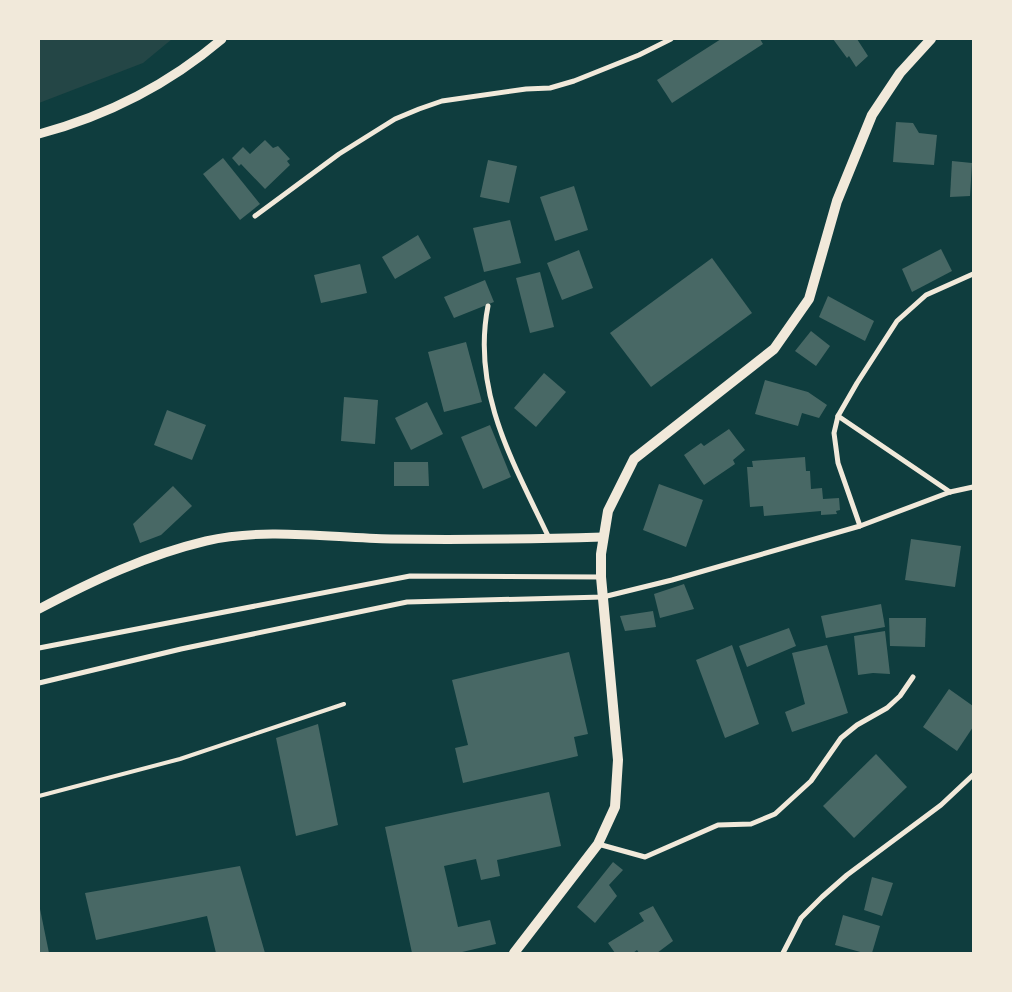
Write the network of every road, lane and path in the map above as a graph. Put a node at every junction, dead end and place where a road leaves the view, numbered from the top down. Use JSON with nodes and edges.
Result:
{"nodes":[{"id":1,"x":222,"y":39,"type":"edge"},
{"id":2,"x":671,"y":39,"type":"edge"},
{"id":3,"x":931,"y":39,"type":"edge"},
{"id":4,"x":39,"y":134,"type":"edge"},
{"id":5,"x":254,"y":216,"type":"dead end"},
{"id":6,"x":973,"y":274,"type":"edge"},
{"id":7,"x":488,"y":306,"type":"dead end"},
{"id":8,"x":838,"y":416,"type":"junction"},
{"id":9,"x":973,"y":487,"type":"edge"},
{"id":10,"x":950,"y":492,"type":"junction"},
{"id":11,"x":860,"y":526,"type":"junction"},
{"id":12,"x":604,"y":537,"type":"junction"},
{"id":13,"x":550,"y":539,"type":"junction"},
{"id":14,"x":600,"y":577,"type":"junction"},
{"id":15,"x":603,"y":597,"type":"junction"},
{"id":16,"x":39,"y":609,"type":"edge"},
{"id":17,"x":39,"y":648,"type":"edge"},
{"id":18,"x":913,"y":677,"type":"dead end"},
{"id":19,"x":39,"y":683,"type":"edge"},
{"id":20,"x":344,"y":704,"type":"dead end"},
{"id":21,"x":973,"y":775,"type":"edge"},
{"id":22,"x":39,"y":796,"type":"edge"},
{"id":23,"x":598,"y":844,"type":"junction"},
{"id":24,"x":514,"y":953,"type":"edge"},
{"id":25,"x":783,"y":953,"type":"edge"}],
"edges":[{"from":1,"to":4,"type":"street"},
{"from":2,"to":5,"type":"street"},
{"from":3,"to":12,"type":"main road"},
{"from":6,"to":8,"type":"street"},
{"from":7,"to":13,"type":"street"},
{"from":8,"to":10,"type":"street"},
{"from":8,"to":11,"type":"street"},
{"from":9,"to":10,"type":"street"},
{"from":10,"to":11,"type":"street"},
{"from":11,"to":15,"type":"street"},
{"from":12,"to":13,"type":"street"},
{"from":12,"to":14,"type":"main road"},
{"from":13,"to":16,"type":"street"},
{"from":14,"to":15,"type":"main road"},
{"from":14,"to":17,"type":"street"},
{"from":15,"to":19,"type":"street"},
{"from":15,"to":23,"type":"main road"},
{"from":18,"to":23,"type":"street"},
{"from":20,"to":22,"type":"lane"},
{"from":21,"to":25,"type":"street"},
{"from":23,"to":24,"type":"main road"}]}
